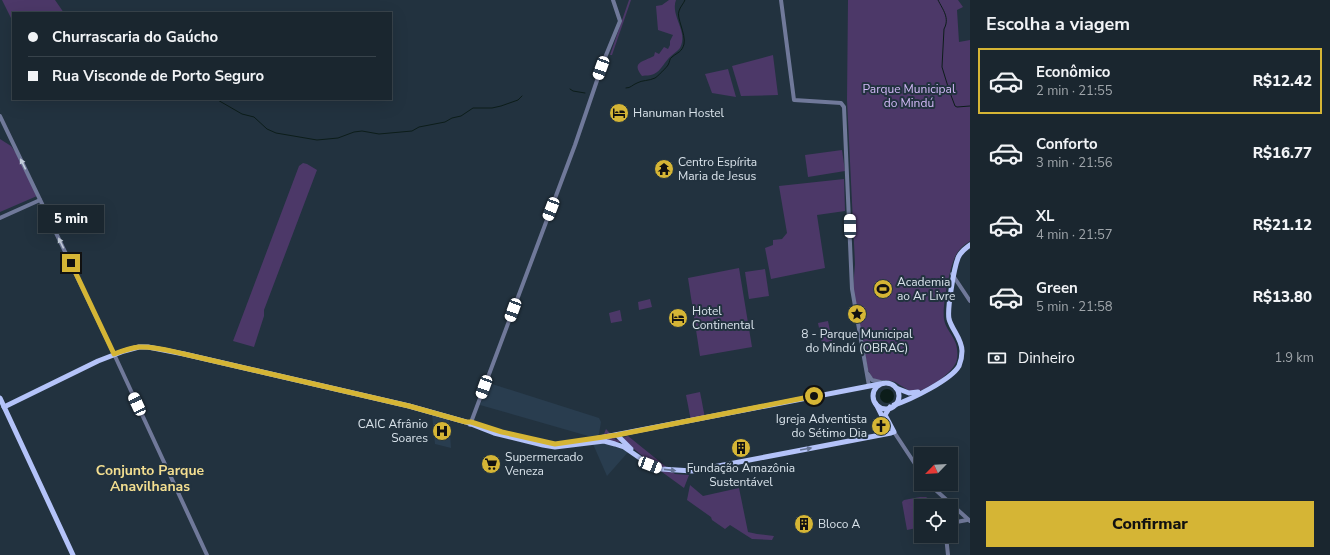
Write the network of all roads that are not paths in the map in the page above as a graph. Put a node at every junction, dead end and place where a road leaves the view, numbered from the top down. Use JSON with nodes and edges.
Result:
{"nodes":[{"id":1,"x":613,"y":0,"type":"edge"},
{"id":2,"x":781,"y":0,"type":"edge"},
{"id":3,"x":0,"y":116,"type":"edge"},
{"id":4,"x":40,"y":200,"type":"junction"},
{"id":5,"x":0,"y":218,"type":"edge"},
{"id":6,"x":970,"y":244,"type":"edge"},
{"id":7,"x":953,"y":275,"type":"junction"},
{"id":8,"x":970,"y":300,"type":"edge"},
{"id":9,"x":114,"y":354,"type":"junction"},
{"id":10,"x":864,"y":365,"type":"junction"},
{"id":11,"x":882,"y":384,"type":"junction"},
{"id":12,"x":868,"y":386,"type":"junction"},
{"id":13,"x":896,"y":388,"type":"junction"},
{"id":14,"x":0,"y":398,"type":"edge"},
{"id":15,"x":874,"y":400,"type":"junction"},
{"id":16,"x":892,"y":406,"type":"junction"},
{"id":17,"x":4,"y":407,"type":"junction"},
{"id":18,"x":469,"y":423,"type":"junction"},
{"id":19,"x":890,"y":427,"type":"junction"},
{"id":20,"x":894,"y":432,"type":"junction"},
{"id":21,"x":617,"y":435,"type":"junction"},
{"id":22,"x":639,"y":456,"type":"junction"},
{"id":23,"x":914,"y":462,"type":"edge"},
{"id":24,"x":937,"y":491,"type":"edge"},
{"id":25,"x":969,"y":521,"type":"edge"},
{"id":26,"x":958,"y":522,"type":"edge"},
{"id":27,"x":947,"y":543,"type":"edge"},
{"id":28,"x":73,"y":555,"type":"edge"},
{"id":29,"x":208,"y":555,"type":"edge"},
{"id":30,"x":948,"y":555,"type":"edge"}],
"edges":[{"from":1,"to":18,"type":"street"},
{"from":2,"to":10,"type":"street"},
{"from":4,"to":3,"type":"street","one_way":true},
{"from":4,"to":5,"type":"street"},
{"from":9,"to":4,"type":"street","one_way":true},
{"from":6,"to":7,"type":"main road"},
{"from":7,"to":8,"type":"street"},
{"from":7,"to":13,"type":"main road"},
{"from":7,"to":16,"type":"main road"},
{"from":9,"to":17,"type":"main road"},
{"from":9,"to":18,"type":"main road"},
{"from":9,"to":29,"type":"street"},
{"from":10,"to":11,"type":"street"},
{"from":10,"to":12,"type":"street"},
{"from":11,"to":12,"type":"main road"},
{"from":11,"to":13,"type":"main road"},
{"from":11,"to":15,"type":"main road"},
{"from":12,"to":15,"type":"main road"},
{"from":12,"to":21,"type":"main road"},
{"from":13,"to":16,"type":"main road"},
{"from":14,"to":17,"type":"main road"},
{"from":15,"to":16,"type":"main road"},
{"from":15,"to":19,"type":"main road"},
{"from":16,"to":19,"type":"main road"},
{"from":17,"to":28,"type":"main road"},
{"from":18,"to":21,"type":"main road"},
{"from":18,"to":22,"type":"main road"},
{"from":19,"to":20,"type":"main road"},
{"from":22,"to":20,"type":"main road","one_way":true},
{"from":20,"to":23,"type":"street"},
{"from":21,"to":22,"type":"main road"},
{"from":24,"to":25,"type":"street"},
{"from":25,"to":26,"type":"street"},
{"from":27,"to":30,"type":"street"}]}
